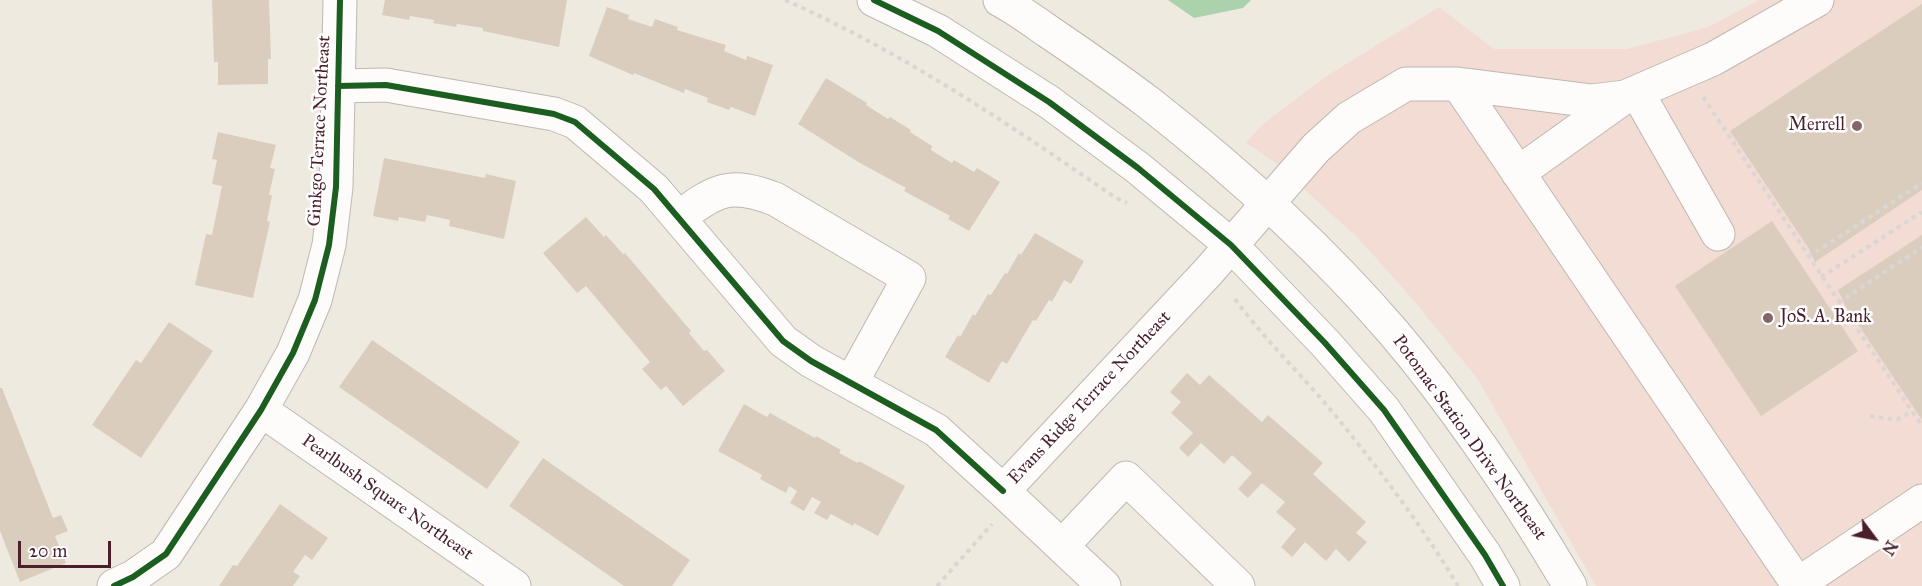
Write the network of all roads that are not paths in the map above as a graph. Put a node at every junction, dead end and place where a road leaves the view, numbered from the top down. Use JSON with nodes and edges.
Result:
{"nodes":[{"id":1,"x":340,"y":0,"type":"edge"},
{"id":2,"x":874,"y":0,"type":"edge"},
{"id":3,"x":1000,"y":0,"type":"edge"},
{"id":4,"x":1817,"y":0,"type":"edge"},
{"id":5,"x":1458,"y":84,"type":"junction"},
{"id":6,"x":338,"y":86,"type":"junction"},
{"id":7,"x":1631,"y":95,"type":"junction"},
{"id":8,"x":1518,"y":172,"type":"junction"},
{"id":9,"x":1267,"y":203,"type":"junction"},
{"id":10,"x":680,"y":217,"type":"junction"},
{"id":11,"x":1718,"y":234,"type":"dead end"},
{"id":12,"x":1231,"y":245,"type":"junction"},
{"id":13,"x":851,"y":383,"type":"junction"},
{"id":14,"x":261,"y":410,"type":"junction"},
{"id":15,"x":1008,"y":496,"type":"junction"},
{"id":16,"x":1922,"y":501,"type":"edge"},
{"id":17,"x":1062,"y":546,"type":"junction"},
{"id":18,"x":1799,"y":585,"type":"edge"},
{"id":19,"x":114,"y":586,"type":"edge"},
{"id":20,"x":514,"y":586,"type":"edge"},
{"id":21,"x":1104,"y":586,"type":"edge"},
{"id":22,"x":1238,"y":586,"type":"edge"},
{"id":23,"x":1503,"y":586,"type":"edge"},
{"id":24,"x":1570,"y":586,"type":"edge"}],
"edges":[{"from":1,"to":6,"type":"street","name":"Ginkgo Terrace Northeast"},
{"from":2,"to":12,"type":"street"},
{"from":3,"to":9,"type":"street","name":"Potomac Station Drive Northeast"},
{"from":4,"to":7,"type":"street"},
{"from":5,"to":7,"type":"street"},
{"from":5,"to":8,"type":"street"},
{"from":5,"to":9,"type":"street"},
{"from":6,"to":10,"type":"street"},
{"from":6,"to":14,"type":"street","name":"Ginkgo Terrace Northeast"},
{"from":7,"to":8,"type":"street"},
{"from":7,"to":11,"type":"street"},
{"from":8,"to":18,"type":"street"},
{"from":9,"to":12,"type":"street"},
{"from":9,"to":24,"type":"street","name":"Potomac Station Drive Northeast"},
{"from":10,"to":13,"type":"street"},
{"from":10,"to":13,"type":"street"},
{"from":12,"to":15,"type":"street","name":"Evans Ridge Terrace Northeast"},
{"from":12,"to":23,"type":"street"},
{"from":13,"to":15,"type":"street"},
{"from":14,"to":19,"type":"street","name":"Ginkgo Terrace Northeast"},
{"from":14,"to":20,"type":"street","name":"Pearlbush Square Northeast"},
{"from":15,"to":17,"type":"street","name":"Evans Ridge Terrace Northeast"},
{"from":16,"to":18,"type":"street"},
{"from":17,"to":21,"type":"street","name":"Evans Ridge Terrace Northeast"},
{"from":17,"to":22,"type":"street"}]}
